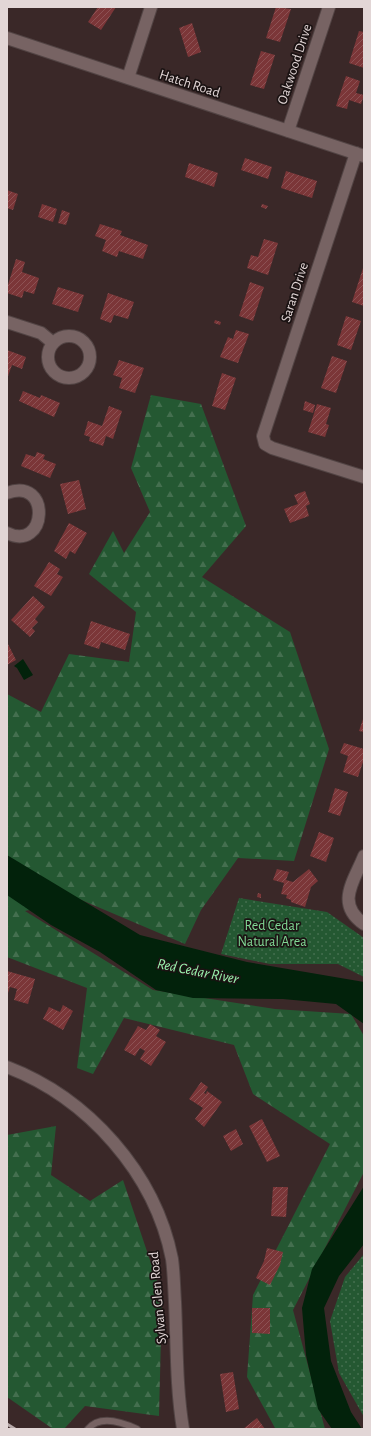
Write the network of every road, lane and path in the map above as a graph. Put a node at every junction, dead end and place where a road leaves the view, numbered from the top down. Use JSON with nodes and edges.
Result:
{"nodes":[{"id":1,"x":151,"y":7,"type":"edge"},
{"id":2,"x":328,"y":7,"type":"edge"},
{"id":3,"x":7,"y":38,"type":"edge"},
{"id":4,"x":128,"y":78,"type":"junction"},
{"id":5,"x":288,"y":130,"type":"junction"},
{"id":6,"x":360,"y":154,"type":"edge"},
{"id":7,"x":7,"y":322,"type":"edge"},
{"id":8,"x":53,"y":343,"type":"dead end"},
{"id":9,"x":364,"y":478,"type":"edge"},
{"id":10,"x":7,"y":493,"type":"edge"},
{"id":11,"x":8,"y":538,"type":"edge"},
{"id":12,"x":364,"y":856,"type":"edge"},
{"id":13,"x":364,"y":924,"type":"edge"},
{"id":14,"x":7,"y":1067,"type":"edge"},
{"id":15,"x":88,"y":1429,"type":"edge"},
{"id":16,"x":137,"y":1429,"type":"edge"},
{"id":17,"x":183,"y":1429,"type":"edge"}],
"edges":[{"from":1,"to":4,"type":"street"},
{"from":2,"to":5,"type":"street","name":"Oakwood Drive"},
{"from":3,"to":4,"type":"street","name":"Hatch Road"},
{"from":4,"to":5,"type":"street","name":"Hatch Road"},
{"from":5,"to":6,"type":"street","name":"Hatch Road"},
{"from":6,"to":9,"type":"street","name":"Saran Drive"},
{"from":7,"to":8,"type":"street"},
{"from":10,"to":11,"type":"street"},
{"from":12,"to":13,"type":"street"},
{"from":14,"to":17,"type":"street","name":"Sylvan Glen Road"},
{"from":15,"to":16,"type":"lane"}]}
